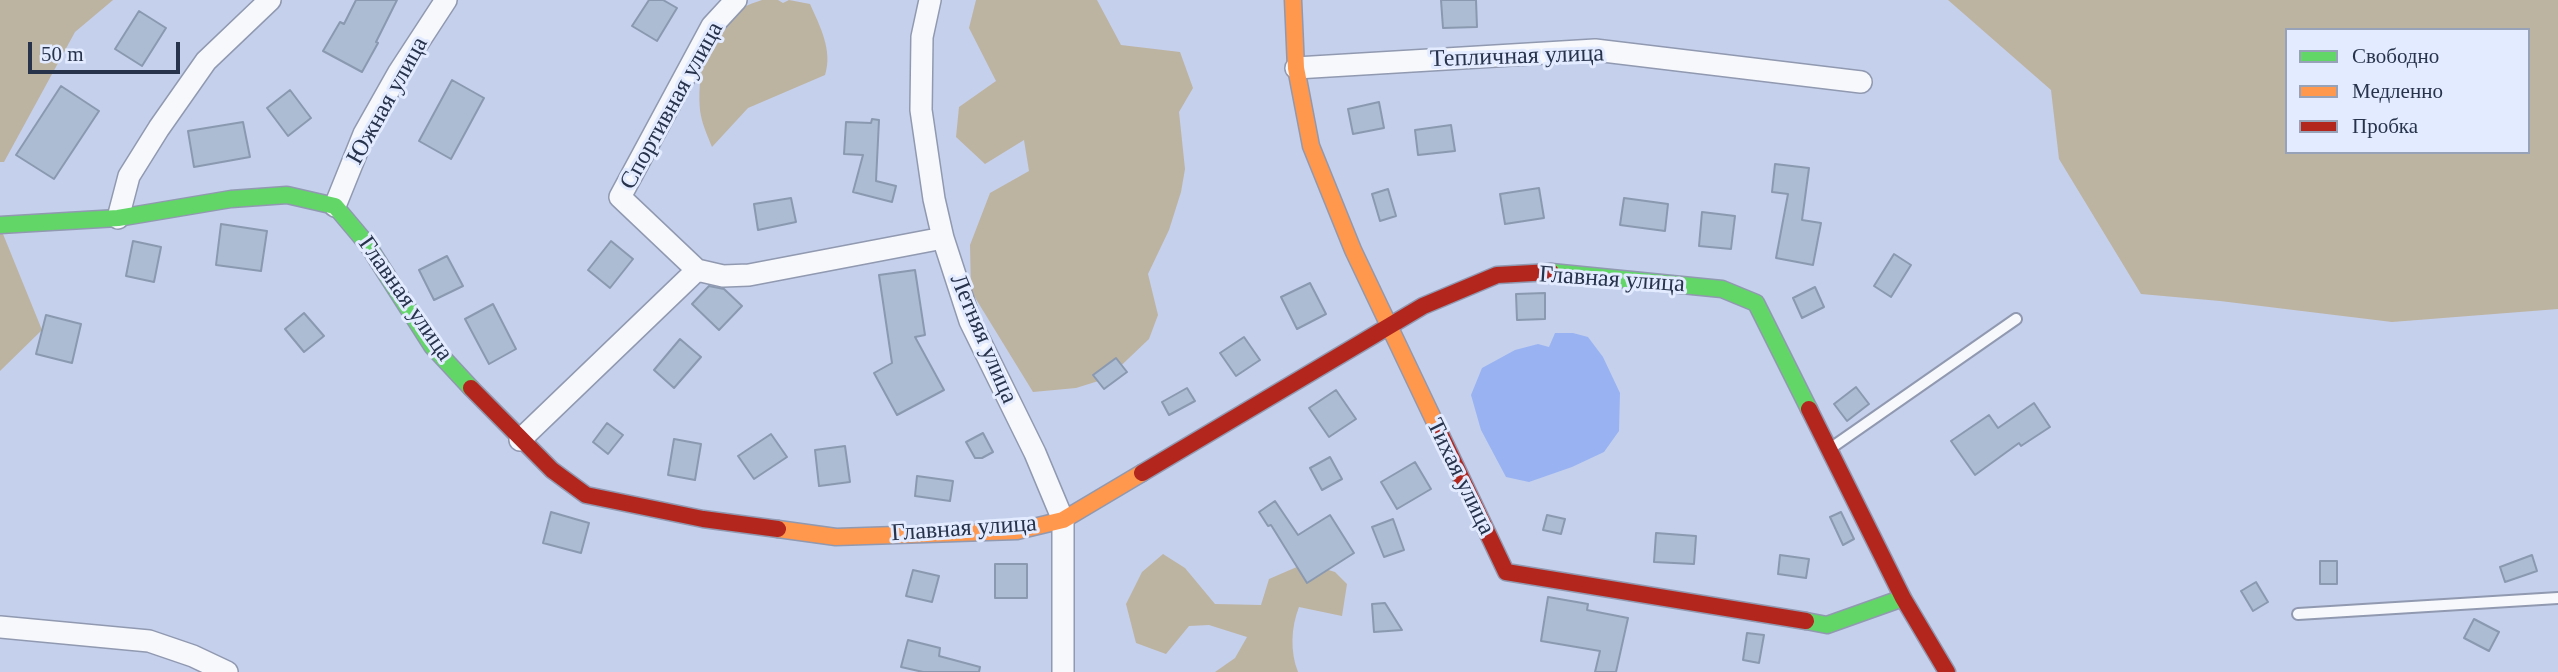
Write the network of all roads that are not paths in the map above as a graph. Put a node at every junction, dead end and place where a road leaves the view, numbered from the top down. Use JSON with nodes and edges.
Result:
{"nodes":[{"id":1,"x":270,"y":0,"type":"edge"},
{"id":2,"x":446,"y":0,"type":"edge"},
{"id":3,"x":736,"y":0,"type":"edge"},
{"id":4,"x":930,"y":0,"type":"edge"},
{"id":5,"x":1293,"y":0,"type":"edge"},
{"id":6,"x":1296,"y":68,"type":"junction"},
{"id":7,"x":1861,"y":82,"type":"dead end"},
{"id":8,"x":335,"y":206,"type":"junction"},
{"id":9,"x":118,"y":218,"type":"junction"},
{"id":10,"x":0,"y":225,"type":"edge"},
{"id":11,"x":943,"y":238,"type":"junction"},
{"id":12,"x":697,"y":270,"type":"junction"},
{"id":13,"x":2016,"y":319,"type":"dead end"},
{"id":14,"x":1389,"y":326,"type":"junction"},
{"id":15,"x":520,"y":440,"type":"junction"},
{"id":16,"x":1829,"y":450,"type":"junction"},
{"id":17,"x":1063,"y":520,"type":"junction"},
{"id":18,"x":1903,"y":598,"type":"junction"},
{"id":19,"x":2558,"y":598,"type":"edge"},
{"id":20,"x":2298,"y":614,"type":"dead end"},
{"id":21,"x":0,"y":627,"type":"edge"},
{"id":22,"x":227,"y":672,"type":"edge"},
{"id":23,"x":1063,"y":672,"type":"edge"},
{"id":24,"x":1947,"y":672,"type":"edge"}],
"edges":[{"from":1,"to":9,"type":"street"},
{"from":2,"to":8,"type":"street","name":"Южная улица"},
{"from":3,"to":12,"type":"street","name":"Спортивная улица"},
{"from":4,"to":11,"type":"street","name":"Летняя улица"},
{"from":5,"to":6,"type":"street","name":"Тихая улица"},
{"from":6,"to":7,"type":"street","name":"Тепличная улица"},
{"from":6,"to":14,"type":"street","name":"Тихая улица"},
{"from":8,"to":9,"type":"street"},
{"from":8,"to":15,"type":"street","name":"Главная улица"},
{"from":9,"to":10,"type":"street"},
{"from":11,"to":12,"type":"street"},
{"from":11,"to":17,"type":"street","name":"Летняя улица"},
{"from":12,"to":15,"type":"street"},
{"from":13,"to":16,"type":"lane"},
{"from":14,"to":16,"type":"street","name":"Главная улица"},
{"from":14,"to":17,"type":"street","name":"Главная улица"},
{"from":14,"to":18,"type":"street","name":"Тихая улица"},
{"from":15,"to":17,"type":"street","name":"Главная улица"},
{"from":16,"to":18,"type":"street","name":"Главная улица"},
{"from":17,"to":23,"type":"street","name":"Летняя улица"},
{"from":18,"to":24,"type":"street","name":"Главная улица"},
{"from":19,"to":20,"type":"lane"},
{"from":21,"to":22,"type":"street"}]}
